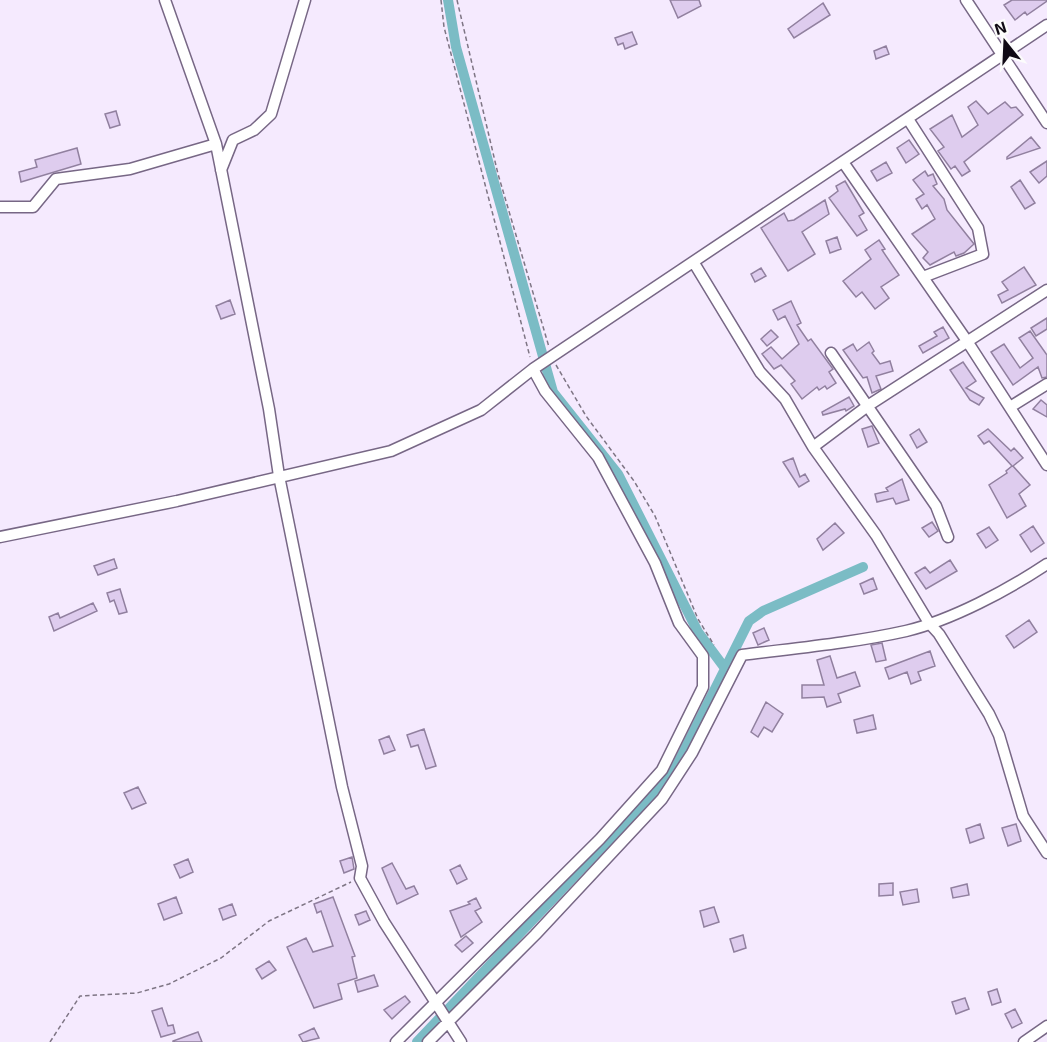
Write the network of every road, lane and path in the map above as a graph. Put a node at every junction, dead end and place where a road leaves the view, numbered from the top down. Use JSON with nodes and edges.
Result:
{"nodes":[{"id":1,"x":165,"y":0,"type":"edge"},
{"id":2,"x":305,"y":0,"type":"edge"},
{"id":3,"x":441,"y":0,"type":"edge"},
{"id":4,"x":457,"y":0,"type":"edge"},
{"id":5,"x":966,"y":0,"type":"edge"},
{"id":6,"x":1047,"y":25,"type":"edge"},
{"id":7,"x":1002,"y":55,"type":"junction"},
{"id":8,"x":908,"y":118,"type":"junction"},
{"id":9,"x":1047,"y":123,"type":"edge"},
{"id":10,"x":216,"y":144,"type":"junction"},
{"id":11,"x":843,"y":162,"type":"junction"},
{"id":12,"x":221,"y":170,"type":"junction"},
{"id":13,"x":0,"y":207,"type":"edge"},
{"id":14,"x":694,"y":263,"type":"junction"},
{"id":15,"x":923,"y":278,"type":"junction"},
{"id":16,"x":1047,"y":290,"type":"edge"},
{"id":17,"x":967,"y":341,"type":"junction"},
{"id":18,"x":831,"y":353,"type":"dead end"},
{"id":19,"x":552,"y":358,"type":"junction"},
{"id":20,"x":533,"y":369,"type":"junction"},
{"id":21,"x":1047,"y":384,"type":"edge"},
{"id":22,"x":869,"y":405,"type":"junction"},
{"id":23,"x":1010,"y":407,"type":"junction"},
{"id":24,"x":813,"y":447,"type":"junction"},
{"id":25,"x":1047,"y":465,"type":"edge"},
{"id":26,"x":279,"y":476,"type":"junction"},
{"id":27,"x":0,"y":537,"type":"edge"},
{"id":28,"x":948,"y":537,"type":"dead end"},
{"id":29,"x":1047,"y":564,"type":"edge"},
{"id":30,"x":929,"y":623,"type":"junction"},
{"id":31,"x":714,"y":645,"type":"dead end"},
{"id":32,"x":1047,"y":853,"type":"edge"},
{"id":33,"x":360,"y":878,"type":"junction"},
{"id":34,"x":435,"y":1003,"type":"junction"},
{"id":35,"x":448,"y":1020,"type":"junction"},
{"id":36,"x":1047,"y":1026,"type":"edge"},
{"id":37,"x":50,"y":1042,"type":"edge"},
{"id":38,"x":396,"y":1042,"type":"edge"},
{"id":39,"x":428,"y":1042,"type":"edge"},
{"id":40,"x":461,"y":1042,"type":"edge"},
{"id":41,"x":1024,"y":1042,"type":"edge"}],
"edges":[{"from":1,"to":10,"type":"street"},
{"from":2,"to":12,"type":"street"},
{"from":3,"to":20,"type":"path"},
{"from":4,"to":19,"type":"path"},
{"from":5,"to":7,"type":"street"},
{"from":6,"to":7,"type":"street"},
{"from":7,"to":8,"type":"street"},
{"from":7,"to":9,"type":"street"},
{"from":8,"to":11,"type":"street"},
{"from":8,"to":15,"type":"street"},
{"from":10,"to":12,"type":"street"},
{"from":10,"to":13,"type":"street"},
{"from":11,"to":14,"type":"street"},
{"from":11,"to":15,"type":"street"},
{"from":12,"to":26,"type":"street"},
{"from":14,"to":19,"type":"street"},
{"from":14,"to":24,"type":"street"},
{"from":15,"to":17,"type":"street"},
{"from":16,"to":17,"type":"street"},
{"from":17,"to":22,"type":"street"},
{"from":17,"to":23,"type":"street"},
{"from":18,"to":22,"type":"street"},
{"from":19,"to":20,"type":"street"},
{"from":19,"to":31,"type":"path"},
{"from":20,"to":26,"type":"street"},
{"from":20,"to":34,"type":"street"},
{"from":21,"to":23,"type":"street"},
{"from":22,"to":24,"type":"street"},
{"from":22,"to":28,"type":"street"},
{"from":23,"to":25,"type":"street"},
{"from":24,"to":30,"type":"street"},
{"from":26,"to":27,"type":"street"},
{"from":26,"to":33,"type":"street"},
{"from":29,"to":30,"type":"street"},
{"from":30,"to":32,"type":"street"},
{"from":30,"to":35,"type":"street"},
{"from":33,"to":34,"type":"street"},
{"from":33,"to":37,"type":"path"},
{"from":34,"to":35,"type":"street"},
{"from":34,"to":38,"type":"street"},
{"from":35,"to":39,"type":"street"},
{"from":35,"to":40,"type":"street"},
{"from":36,"to":41,"type":"street"}]}
